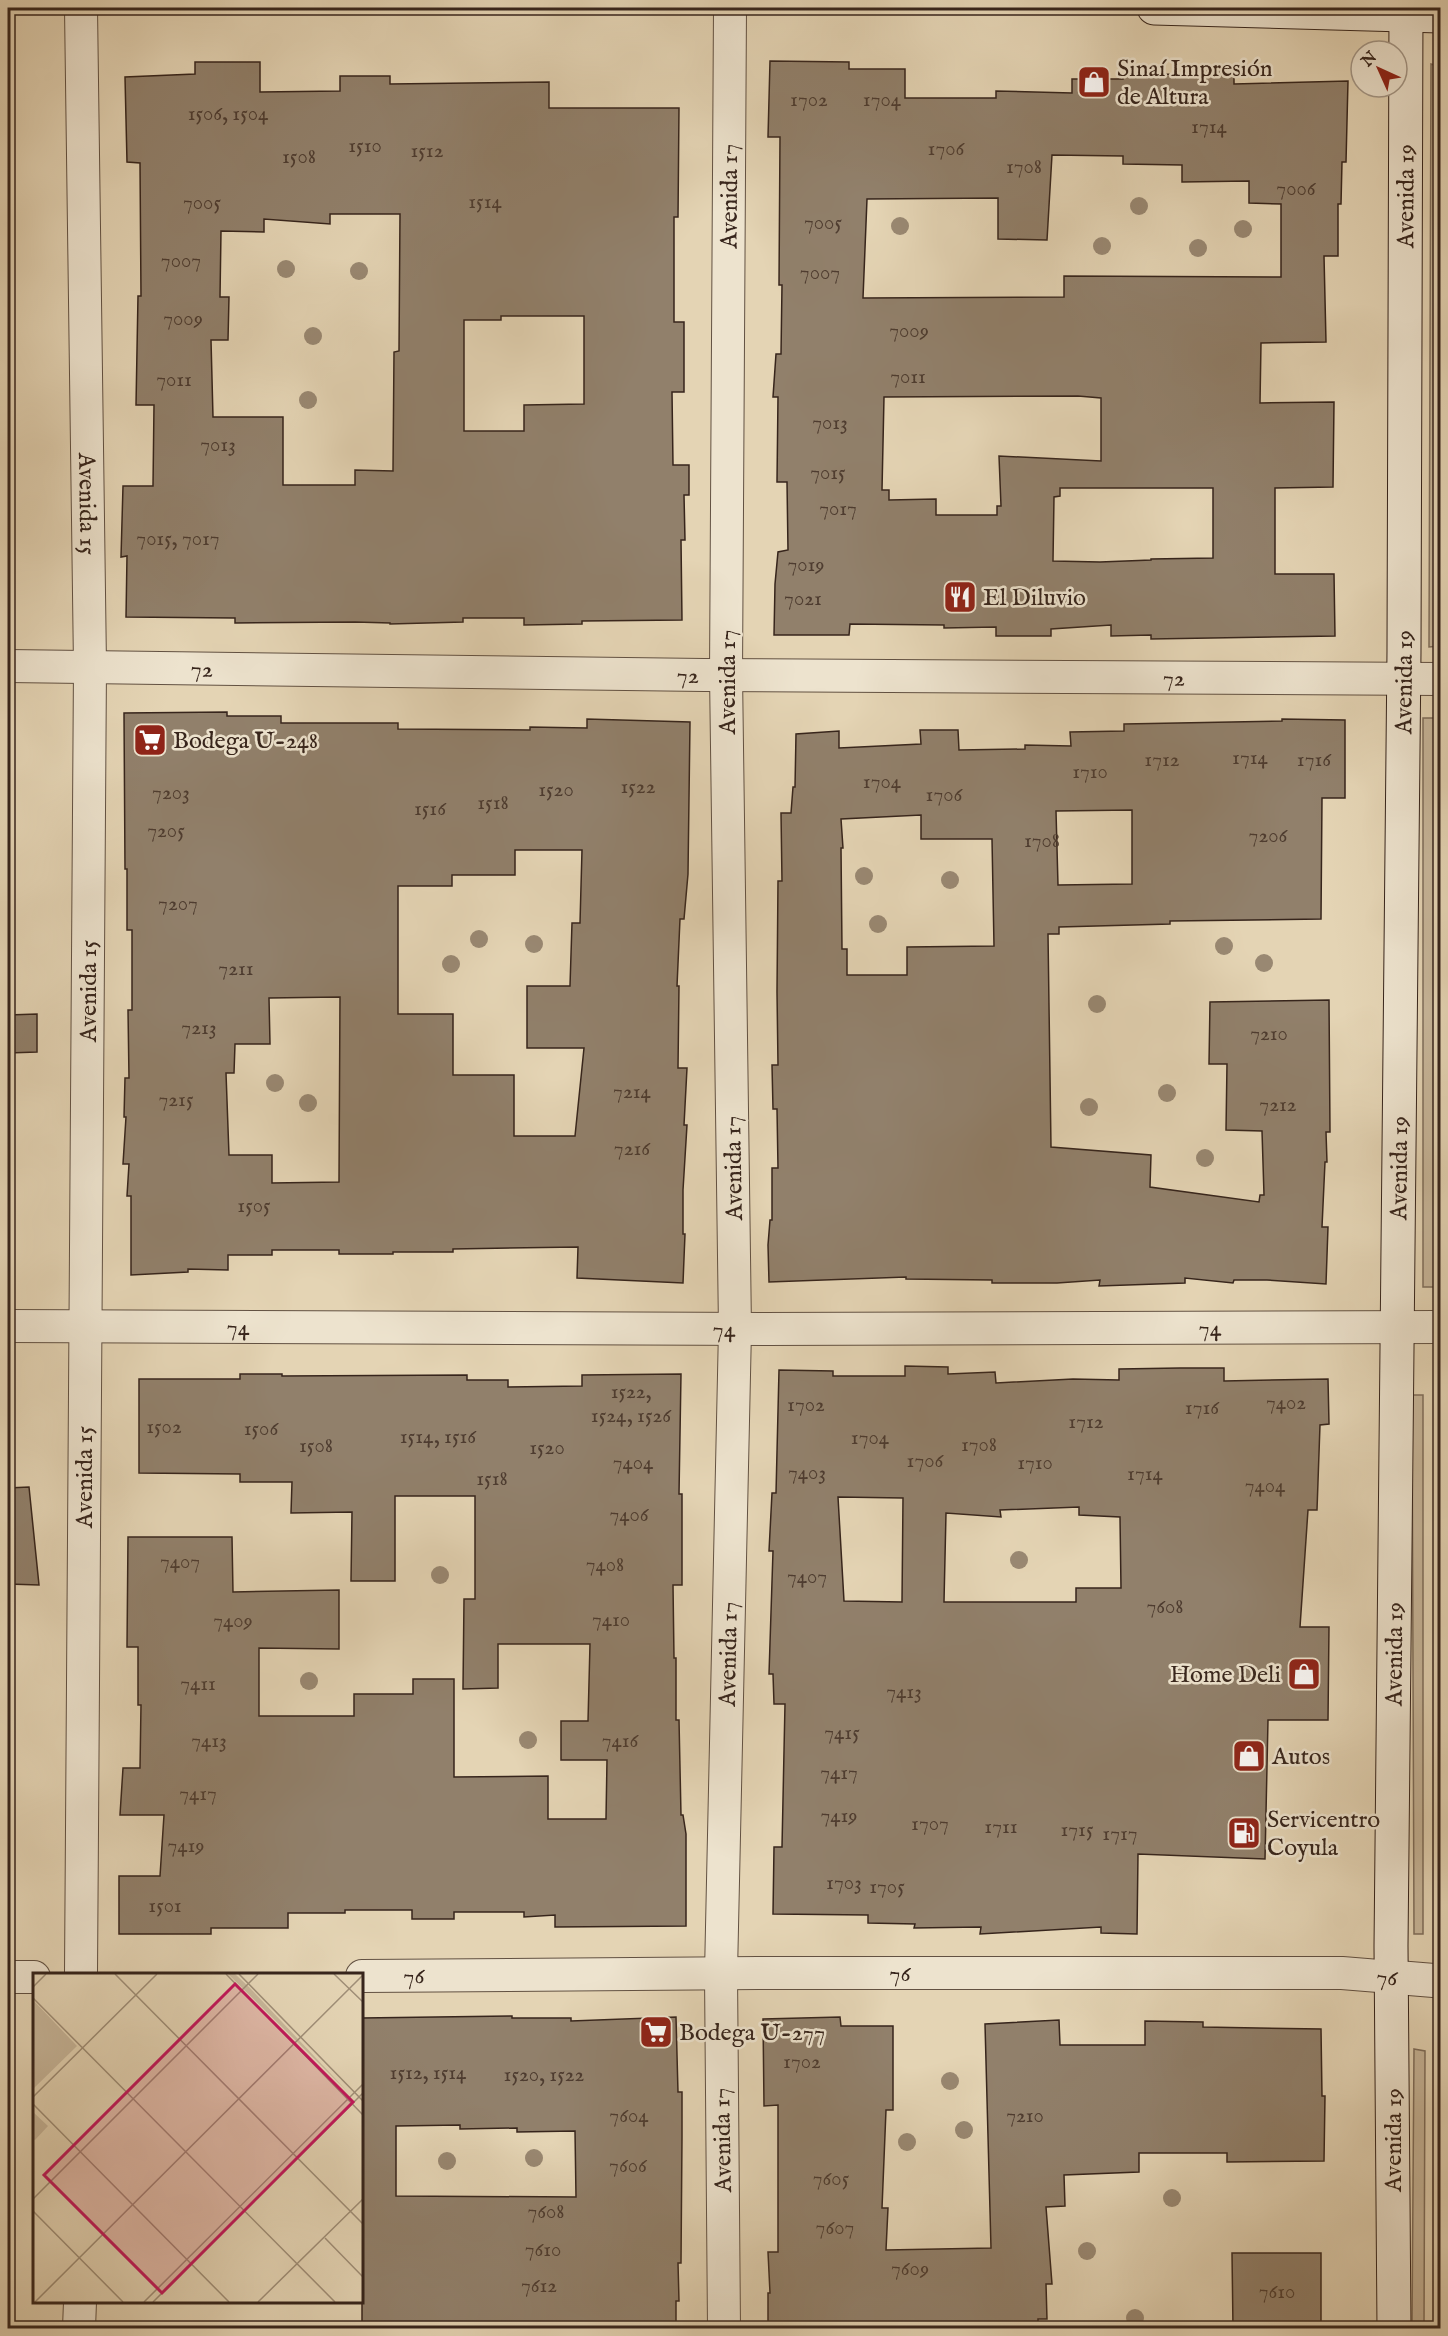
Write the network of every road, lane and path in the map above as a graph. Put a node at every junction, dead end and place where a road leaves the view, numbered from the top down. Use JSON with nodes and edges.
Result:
{"nodes":[{"id":1,"x":81,"y":8,"type":"edge"},
{"id":2,"x":730,"y":8,"type":"edge"},
{"id":3,"x":1154,"y":8,"type":"edge"},
{"id":4,"x":1406,"y":11,"type":"edge"},
{"id":5,"x":1440,"y":16,"type":"edge"},
{"id":6,"x":8,"y":666,"type":"edge"},
{"id":7,"x":90,"y":666,"type":"junction"},
{"id":8,"x":726,"y":675,"type":"junction"},
{"id":9,"x":1404,"y":678,"type":"junction"},
{"id":10,"x":1440,"y":679,"type":"edge"},
{"id":11,"x":8,"y":1326,"type":"edge"},
{"id":12,"x":1397,"y":1326,"type":"junction"},
{"id":13,"x":85,"y":1327,"type":"junction"},
{"id":14,"x":1440,"y":1327,"type":"edge"},
{"id":15,"x":735,"y":1329,"type":"junction"},
{"id":16,"x":81,"y":1973,"type":"edge"},
{"id":17,"x":721,"y":1973,"type":"junction"},
{"id":18,"x":363,"y":1976,"type":"edge"},
{"id":19,"x":8,"y":1977,"type":"edge"},
{"id":20,"x":33,"y":1977,"type":"edge"},
{"id":21,"x":1391,"y":1977,"type":"junction"},
{"id":22,"x":1440,"y":1981,"type":"edge"},
{"id":23,"x":80,"y":2303,"type":"edge"},
{"id":24,"x":80,"y":2328,"type":"edge"},
{"id":25,"x":724,"y":2328,"type":"edge"},
{"id":26,"x":1394,"y":2328,"type":"edge"}],
"edges":[{"from":1,"to":7,"type":"street","name":"Avenida 15"},
{"from":2,"to":8,"type":"street","name":"Avenida 17"},
{"from":3,"to":4,"type":"main road"},
{"from":4,"to":5,"type":"main road"},
{"from":4,"to":9,"type":"main road","name":"Avenida 19"},
{"from":6,"to":7,"type":"street","name":"72"},
{"from":7,"to":8,"type":"street","name":"72"},
{"from":7,"to":13,"type":"street","name":"Avenida 15"},
{"from":8,"to":9,"type":"street","name":"72"},
{"from":8,"to":15,"type":"street","name":"Avenida 17"},
{"from":9,"to":10,"type":"street","name":"72"},
{"from":9,"to":12,"type":"main road","name":"Avenida 19"},
{"from":11,"to":13,"type":"street","name":"74"},
{"from":12,"to":14,"type":"street","name":"74"},
{"from":12,"to":15,"type":"street","name":"74"},
{"from":12,"to":21,"type":"main road","name":"Avenida 19"},
{"from":13,"to":15,"type":"street","name":"74"},
{"from":13,"to":16,"type":"street","name":"Avenida 15"},
{"from":15,"to":17,"type":"street","name":"Avenida 17"},
{"from":17,"to":18,"type":"street","name":"76"},
{"from":17,"to":21,"type":"street","name":"76"},
{"from":17,"to":25,"type":"street","name":"Avenida 17"},
{"from":19,"to":20,"type":"street"},
{"from":21,"to":22,"type":"main road","name":"76"},
{"from":21,"to":26,"type":"main road","name":"Avenida 19"},
{"from":23,"to":24,"type":"street"}]}
